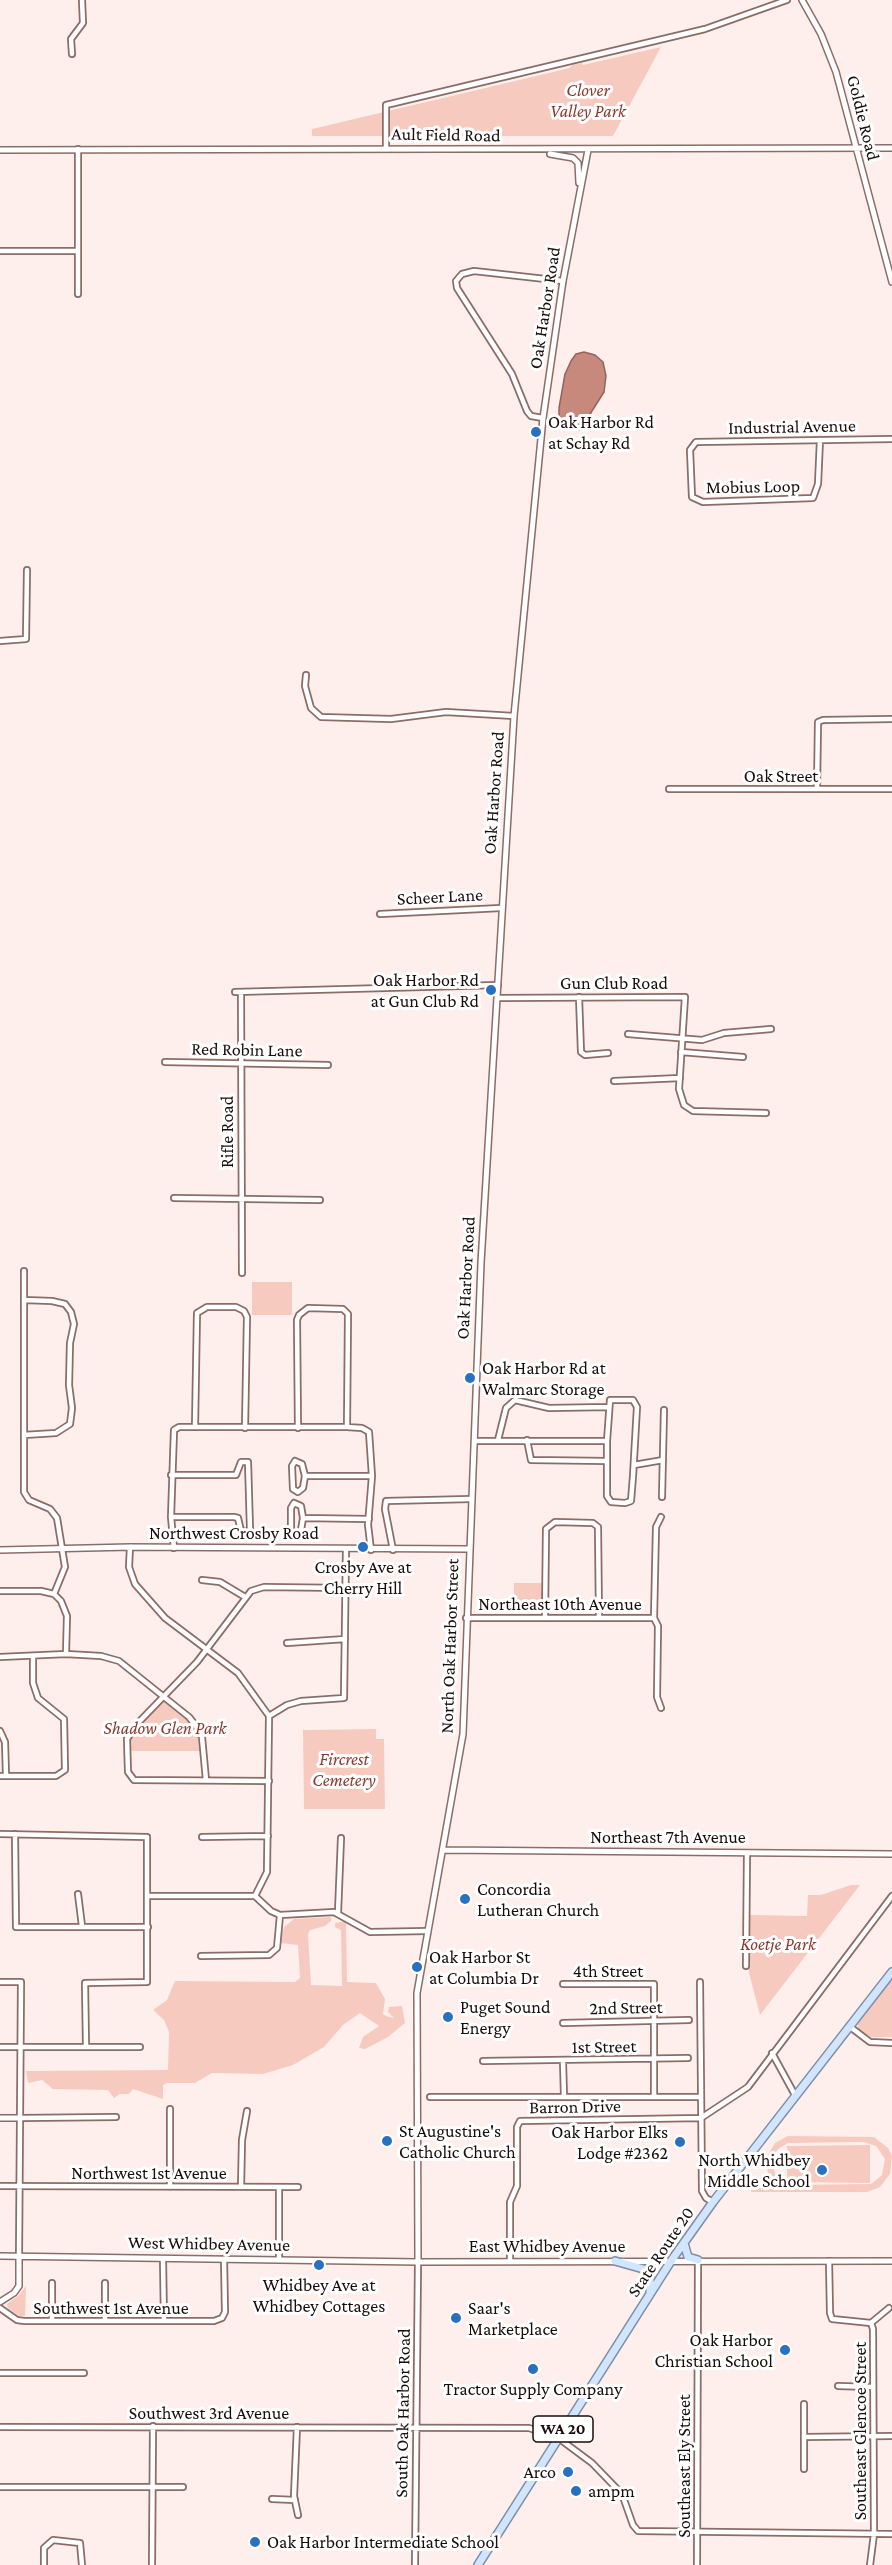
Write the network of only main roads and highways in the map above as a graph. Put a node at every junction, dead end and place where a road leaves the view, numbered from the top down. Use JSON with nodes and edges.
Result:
{"nodes":[{"id":1,"x":892,"y":1972,"type":"edge"},
{"id":2,"x":684,"y":2243,"type":"junction"},
{"id":3,"x":698,"y":2260,"type":"road end"},
{"id":4,"x":615,"y":2261,"type":"road end"},
{"id":5,"x":650,"y":2294,"type":"junction"},
{"id":6,"x":478,"y":2565,"type":"edge"}],
"edges":[{"from":1,"to":2,"type":"main road","name":"State Route 20","number":"WA 20"},
{"from":2,"to":3,"type":"main road"},
{"from":2,"to":5,"type":"main road","name":"State Route 20","number":"WA 20"},
{"from":4,"to":5,"type":"main road"},
{"from":5,"to":6,"type":"main road","name":"State Route 20","number":"WA 20"}]}
